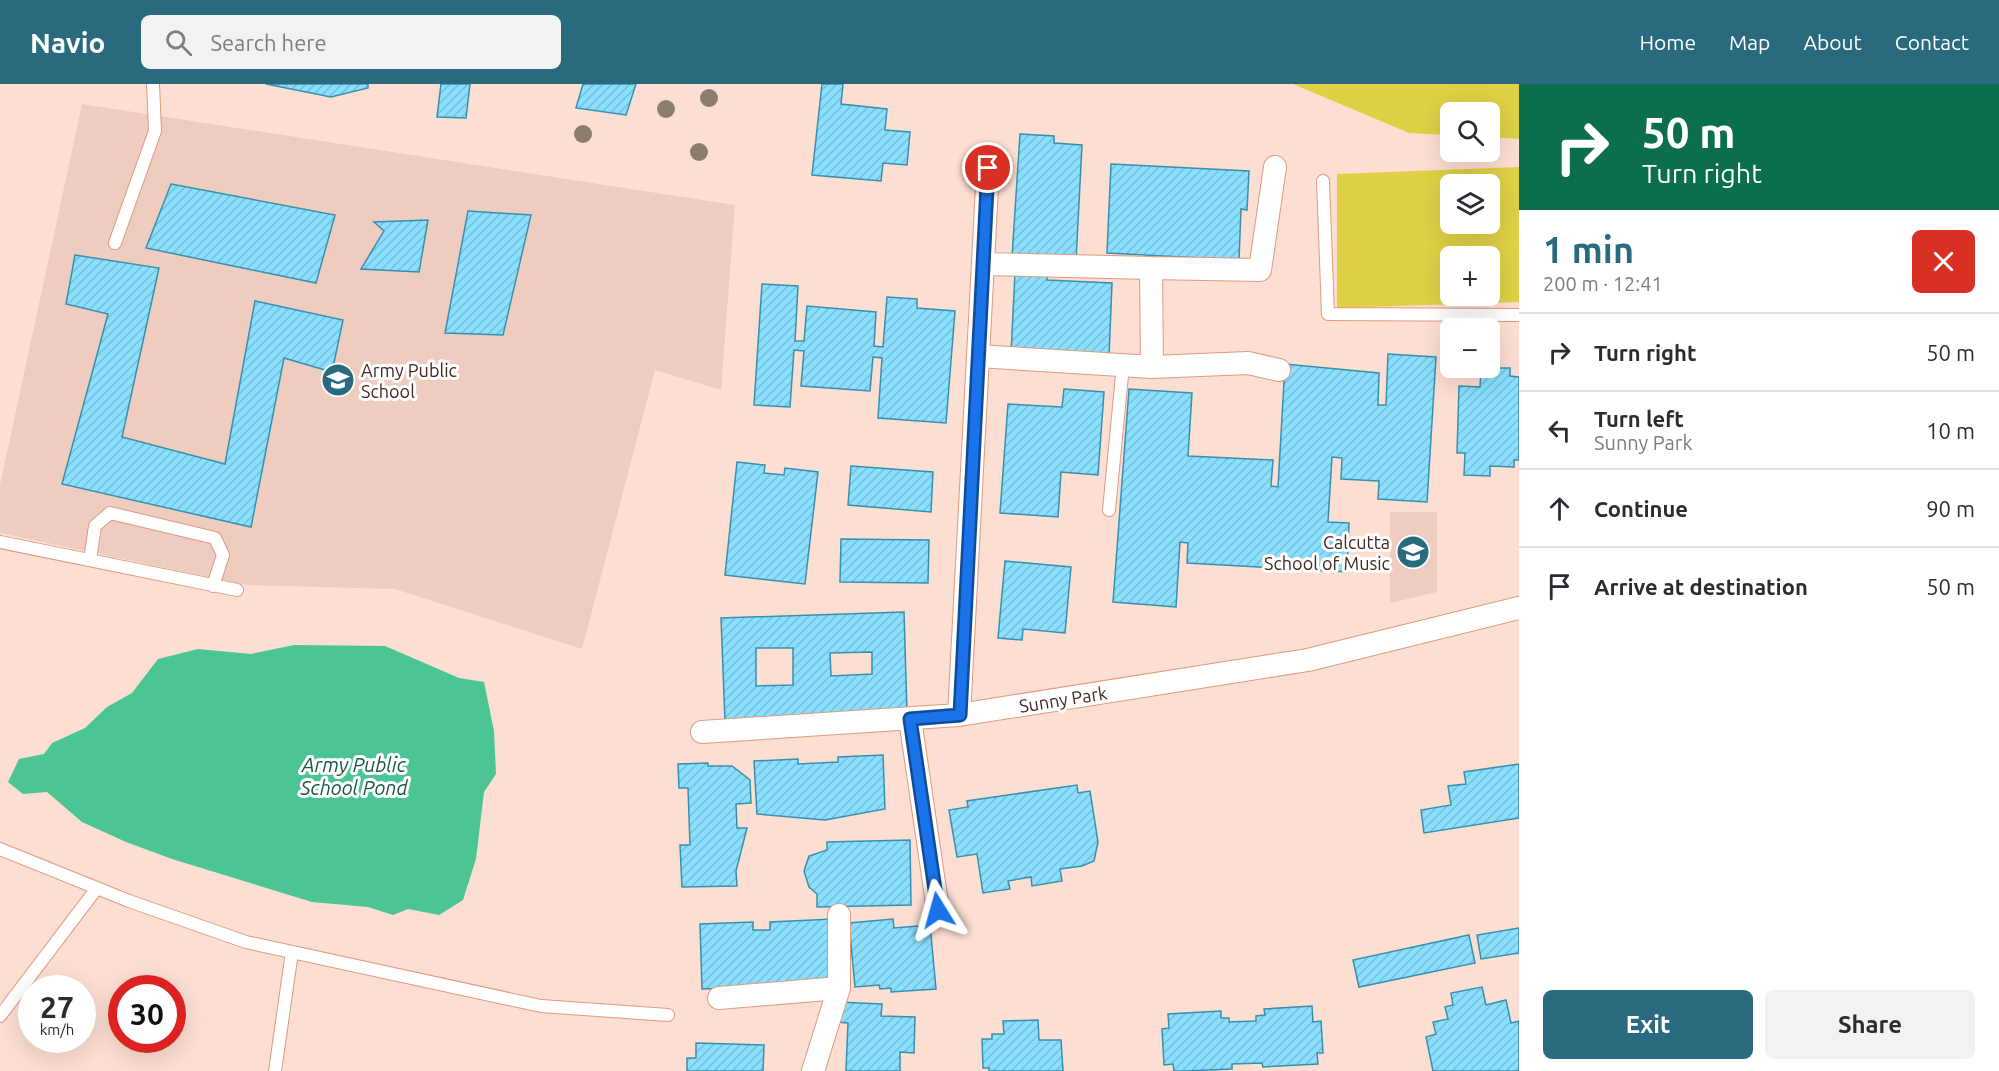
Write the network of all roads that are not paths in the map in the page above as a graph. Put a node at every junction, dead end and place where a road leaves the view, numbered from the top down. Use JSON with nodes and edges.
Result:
{"nodes":[{"id":1,"x":153,"y":84,"type":"edge"},
{"id":2,"x":1275,"y":167,"type":"dead end"},
{"id":3,"x":988,"y":168,"type":"dead end"},
{"id":4,"x":1323,"y":182,"type":"dead end"},
{"id":5,"x":115,"y":243,"type":"dead end"},
{"id":6,"x":983,"y":264,"type":"junction"},
{"id":7,"x":1151,"y":268,"type":"junction"},
{"id":8,"x":1519,"y":315,"type":"edge"},
{"id":9,"x":978,"y":356,"type":"junction"},
{"id":10,"x":1123,"y":365,"type":"junction"},
{"id":11,"x":1152,"y":367,"type":"junction"},
{"id":12,"x":1279,"y":369,"type":"dead end"},
{"id":13,"x":1109,"y":510,"type":"dead end"},
{"id":14,"x":0,"y":542,"type":"edge"},
{"id":15,"x":90,"y":560,"type":"junction"},
{"id":16,"x":213,"y":586,"type":"junction"},
{"id":17,"x":237,"y":590,"type":"dead end"},
{"id":18,"x":1519,"y":609,"type":"edge"},
{"id":19,"x":960,"y":715,"type":"junction"},
{"id":20,"x":910,"y":719,"type":"junction"},
{"id":21,"x":702,"y":732,"type":"dead end"},
{"id":22,"x":0,"y":849,"type":"edge"},
{"id":23,"x":97,"y":888,"type":"junction"},
{"id":24,"x":938,"y":910,"type":"dead end"},
{"id":25,"x":839,"y":915,"type":"dead end"},
{"id":26,"x":292,"y":952,"type":"junction"},
{"id":27,"x":839,"y":988,"type":"junction"},
{"id":28,"x":719,"y":998,"type":"dead end"},
{"id":29,"x":668,"y":1015,"type":"dead end"},
{"id":30,"x":0,"y":1016,"type":"edge"},
{"id":31,"x":275,"y":1071,"type":"edge"},
{"id":32,"x":813,"y":1071,"type":"edge"}],
"edges":[{"from":1,"to":5,"type":"lane"},
{"from":2,"to":7,"type":"street"},
{"from":3,"to":6,"type":"street"},
{"from":4,"to":8,"type":"lane"},
{"from":6,"to":7,"type":"street"},
{"from":6,"to":9,"type":"street"},
{"from":7,"to":11,"type":"street"},
{"from":9,"to":10,"type":"street"},
{"from":9,"to":19,"type":"street"},
{"from":10,"to":11,"type":"street"},
{"from":10,"to":13,"type":"lane"},
{"from":11,"to":12,"type":"street"},
{"from":14,"to":15,"type":"lane"},
{"from":15,"to":16,"type":"lane"},
{"from":15,"to":16,"type":"lane"},
{"from":16,"to":17,"type":"lane"},
{"from":18,"to":19,"type":"street","name":"Sunny Park"},
{"from":19,"to":20,"type":"street","name":"Sunny Park"},
{"from":20,"to":21,"type":"street","name":"Sunny Park"},
{"from":20,"to":24,"type":"street"},
{"from":22,"to":23,"type":"lane"},
{"from":23,"to":26,"type":"lane"},
{"from":23,"to":30,"type":"lane"},
{"from":25,"to":27,"type":"street"},
{"from":26,"to":29,"type":"lane"},
{"from":26,"to":31,"type":"lane"},
{"from":27,"to":28,"type":"street"},
{"from":27,"to":32,"type":"street"}]}
